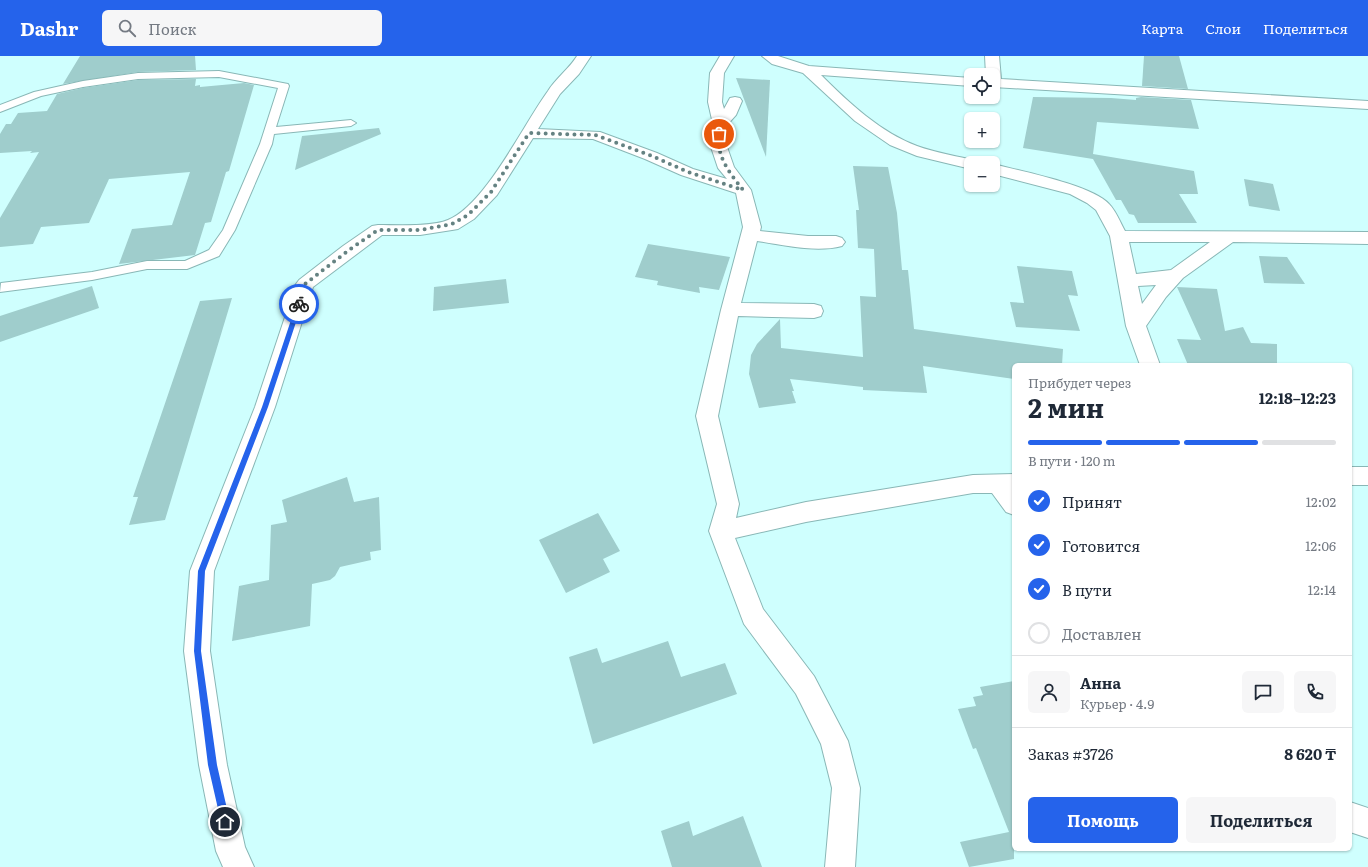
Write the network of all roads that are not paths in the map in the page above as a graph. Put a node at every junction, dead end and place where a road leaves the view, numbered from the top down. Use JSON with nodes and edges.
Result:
{"nodes":[{"id":1,"x":584,"y":56,"type":"edge"},
{"id":2,"x":727,"y":56,"type":"edge"},
{"id":3,"x":769,"y":56,"type":"edge"},
{"id":4,"x":992,"y":56,"type":"edge"},
{"id":5,"x":992,"y":68,"type":"edge"},
{"id":6,"x":808,"y":70,"type":"junction"},
{"id":7,"x":964,"y":81,"type":"edge"},
{"id":8,"x":1000,"y":83,"type":"edge"},
{"id":9,"x":735,"y":100,"type":"dead end"},
{"id":10,"x":1368,"y":105,"type":"edge"},
{"id":11,"x":0,"y":109,"type":"edge"},
{"id":12,"x":351,"y":123,"type":"dead end"},
{"id":13,"x":720,"y":124,"type":"junction"},
{"id":14,"x":269,"y":131,"type":"junction"},
{"id":15,"x":529,"y":133,"type":"junction"},
{"id":16,"x":964,"y":162,"type":"edge"},
{"id":17,"x":1000,"y":171,"type":"edge"},
{"id":18,"x":743,"y":190,"type":"junction"},
{"id":19,"x":750,"y":235,"type":"junction"},
{"id":20,"x":1119,"y":236,"type":"junction"},
{"id":21,"x":1229,"y":237,"type":"junction"},
{"id":22,"x":1368,"y":238,"type":"edge"},
{"id":23,"x":836,"y":242,"type":"dead end"},
{"id":24,"x":1177,"y":274,"type":"junction"},
{"id":25,"x":1128,"y":281,"type":"junction"},
{"id":26,"x":1,"y":288,"type":"dead end"},
{"id":27,"x":730,"y":310,"type":"junction"},
{"id":28,"x":814,"y":311,"type":"dead end"},
{"id":29,"x":1136,"y":326,"type":"junction"},
{"id":30,"x":1149,"y":363,"type":"edge"},
{"id":31,"x":1352,"y":476,"type":"edge"},
{"id":32,"x":1368,"y":476,"type":"edge"},
{"id":33,"x":1006,"y":483,"type":"edge"},
{"id":34,"x":1012,"y":500,"type":"edge"},
{"id":35,"x":721,"y":531,"type":"junction"},
{"id":36,"x":1352,"y":819,"type":"edge"},
{"id":37,"x":1368,"y":823,"type":"edge"},
{"id":38,"x":239,"y":867,"type":"edge"},
{"id":39,"x":840,"y":867,"type":"edge"}],
"edges":[{"from":1,"to":15,"type":"street"},
{"from":2,"to":13,"type":"street"},
{"from":3,"to":6,"type":"street"},
{"from":4,"to":5,"type":"street"},
{"from":6,"to":7,"type":"street"},
{"from":6,"to":16,"type":"street"},
{"from":8,"to":10,"type":"street"},
{"from":9,"to":13,"type":"street"},
{"from":11,"to":14,"type":"lane"},
{"from":12,"to":14,"type":"lane"},
{"from":13,"to":18,"type":"street"},
{"from":14,"to":26,"type":"lane"},
{"from":15,"to":18,"type":"street"},
{"from":15,"to":38,"type":"street"},
{"from":17,"to":20,"type":"street"},
{"from":18,"to":19,"type":"street"},
{"from":19,"to":23,"type":"street"},
{"from":19,"to":27,"type":"street"},
{"from":20,"to":21,"type":"street"},
{"from":20,"to":25,"type":"street"},
{"from":21,"to":22,"type":"street"},
{"from":21,"to":24,"type":"street"},
{"from":24,"to":25,"type":"street"},
{"from":24,"to":29,"type":"street"},
{"from":25,"to":29,"type":"street"},
{"from":27,"to":28,"type":"street"},
{"from":27,"to":35,"type":"street"},
{"from":29,"to":30,"type":"street"},
{"from":31,"to":32,"type":"street"},
{"from":33,"to":34,"type":"street"},
{"from":33,"to":35,"type":"street"},
{"from":35,"to":39,"type":"street"},
{"from":36,"to":37,"type":"street"}]}
